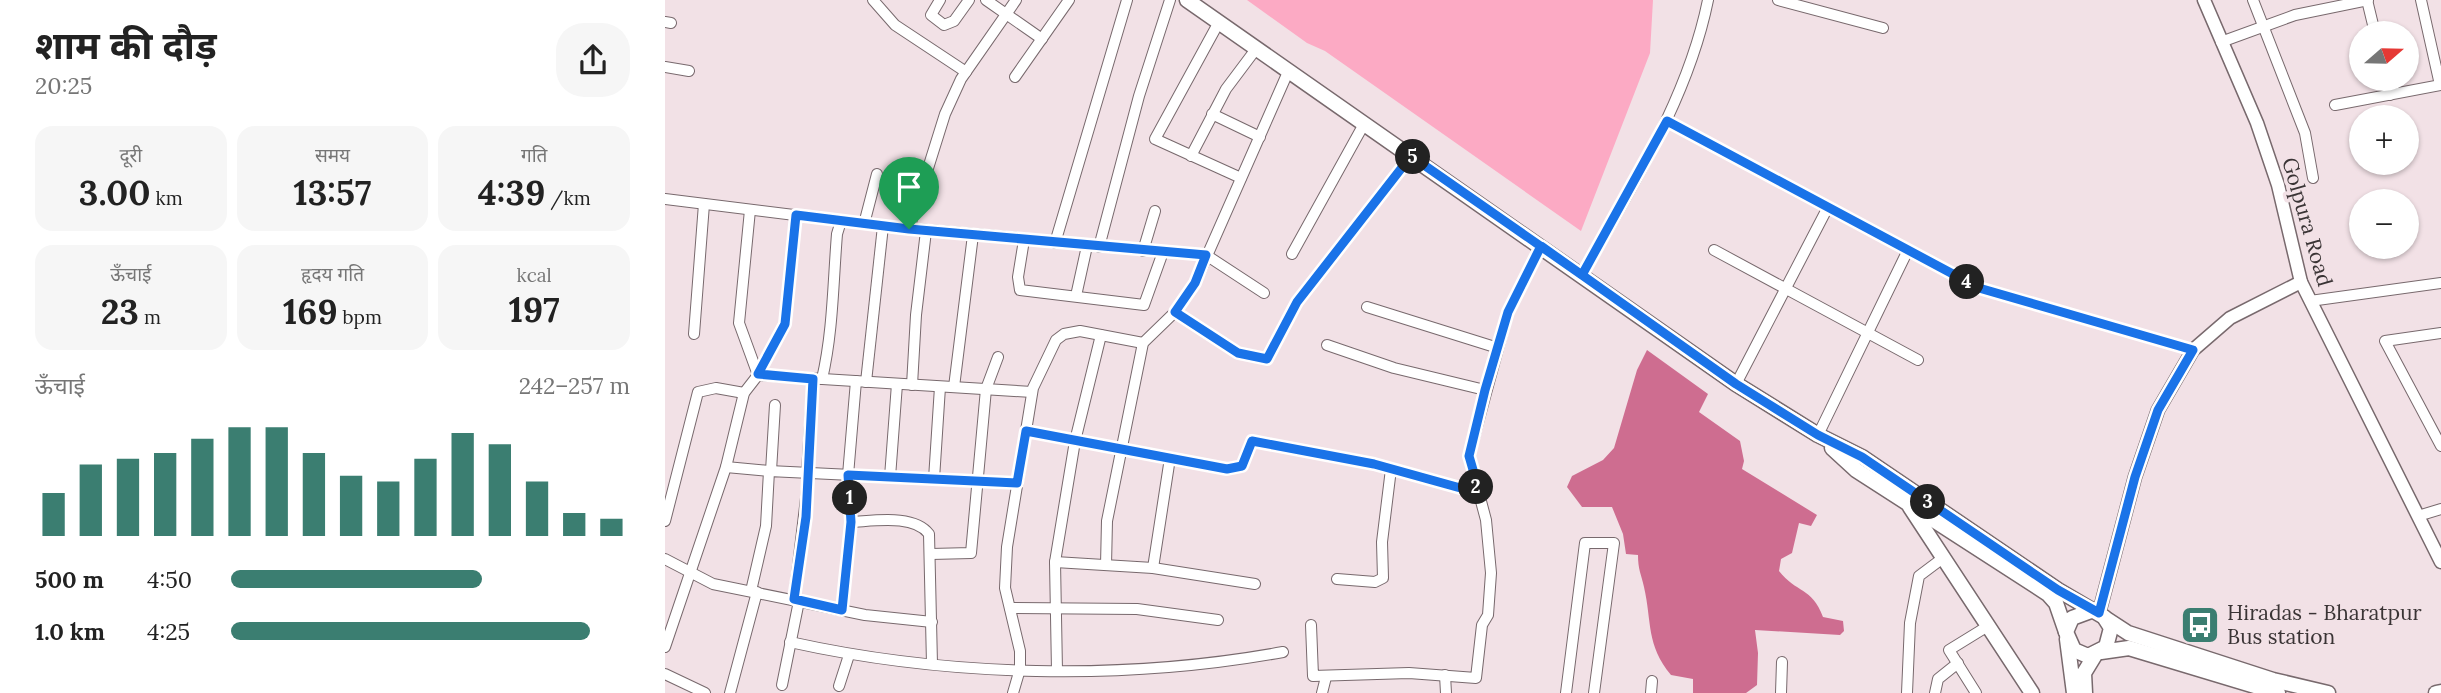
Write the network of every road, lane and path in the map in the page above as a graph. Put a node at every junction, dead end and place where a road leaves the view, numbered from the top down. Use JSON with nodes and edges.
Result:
{"nodes":[{"id":1,"x":873,"y":0,"type":"edge"},
{"id":2,"x":940,"y":0,"type":"edge"},
{"id":3,"x":969,"y":0,"type":"edge"},
{"id":4,"x":986,"y":0,"type":"edge"},
{"id":5,"x":1016,"y":0,"type":"edge"},
{"id":6,"x":1069,"y":0,"type":"edge"},
{"id":7,"x":1127,"y":0,"type":"edge"},
{"id":8,"x":1170,"y":0,"type":"edge"},
{"id":9,"x":1187,"y":0,"type":"edge"},
{"id":10,"x":1708,"y":0,"type":"edge"},
{"id":11,"x":1778,"y":0,"type":"edge"},
{"id":12,"x":2204,"y":0,"type":"edge"},
{"id":13,"x":2253,"y":0,"type":"edge"},
{"id":14,"x":2367,"y":0,"type":"edge"},
{"id":15,"x":2421,"y":0,"type":"edge"},
{"id":16,"x":2334,"y":4,"type":"edge"},
{"id":17,"x":1006,"y":13,"type":"junction"},
{"id":18,"x":2372,"y":21,"type":"edge"},
{"id":19,"x":1219,"y":22,"type":"junction"},
{"id":20,"x":2264,"y":26,"type":"junction"},
{"id":21,"x":1883,"y":28,"type":"dead end"},
{"id":22,"x":2436,"y":37,"type":"edge"},
{"id":23,"x":1042,"y":39,"type":"junction"},
{"id":24,"x":2221,"y":42,"type":"junction"},
{"id":25,"x":1256,"y":49,"type":"junction"},
{"id":26,"x":665,"y":68,"type":"edge"},
{"id":27,"x":689,"y":71,"type":"dead end"},
{"id":28,"x":966,"y":72,"type":"junction"},
{"id":29,"x":1288,"y":72,"type":"junction"},
{"id":30,"x":1015,"y":77,"type":"dead end"},
{"id":31,"x":2440,"y":85,"type":"edge"},
{"id":32,"x":2389,"y":91,"type":"edge"},
{"id":33,"x":2390,"y":95,"type":"junction"},
{"id":34,"x":2335,"y":105,"type":"dead end"},
{"id":35,"x":1212,"y":114,"type":"junction"},
{"id":36,"x":1667,"y":121,"type":"junction"},
{"id":37,"x":1364,"y":124,"type":"junction"},
{"id":38,"x":1259,"y":136,"type":"junction"},
{"id":39,"x":1191,"y":156,"type":"junction"},
{"id":40,"x":1411,"y":156,"type":"junction"},
{"id":41,"x":877,"y":174,"type":"dead end"},
{"id":42,"x":1241,"y":178,"type":"junction"},
{"id":43,"x":2313,"y":178,"type":"dead end"},
{"id":44,"x":665,"y":199,"type":"edge"},
{"id":45,"x":704,"y":204,"type":"junction"},
{"id":46,"x":1828,"y":207,"type":"junction"},
{"id":47,"x":750,"y":210,"type":"junction"},
{"id":48,"x":1155,"y":211,"type":"dead end"},
{"id":49,"x":796,"y":215,"type":"junction"},
{"id":50,"x":841,"y":221,"type":"junction"},
{"id":51,"x":864,"y":224,"type":"junction"},
{"id":52,"x":883,"y":226,"type":"junction"},
{"id":53,"x":909,"y":229,"type":"junction"},
{"id":54,"x":926,"y":230,"type":"junction"},
{"id":55,"x":973,"y":235,"type":"junction"},
{"id":56,"x":1024,"y":240,"type":"junction"},
{"id":57,"x":1055,"y":243,"type":"junction"},
{"id":58,"x":1087,"y":246,"type":"junction"},
{"id":59,"x":1541,"y":246,"type":"junction"},
{"id":60,"x":1099,"y":247,"type":"junction"},
{"id":61,"x":1714,"y":250,"type":"dead end"},
{"id":62,"x":1908,"y":250,"type":"junction"},
{"id":63,"x":1143,"y":251,"type":"junction"},
{"id":64,"x":1163,"y":252,"type":"junction"},
{"id":65,"x":1292,"y":254,"type":"dead end"},
{"id":66,"x":1206,"y":255,"type":"junction"},
{"id":67,"x":1582,"y":275,"type":"junction"},
{"id":68,"x":2301,"y":282,"type":"junction"},
{"id":69,"x":2441,"y":282,"type":"edge"},
{"id":70,"x":1786,"y":289,"type":"junction"},
{"id":71,"x":1264,"y":293,"type":"dead end"},
{"id":72,"x":1076,"y":296,"type":"junction"},
{"id":73,"x":2311,"y":301,"type":"junction"},
{"id":74,"x":1367,"y":307,"type":"dead end"},
{"id":75,"x":1175,"y":312,"type":"junction"},
{"id":76,"x":1868,"y":333,"type":"junction"},
{"id":77,"x":2441,"y":333,"type":"edge"},
{"id":78,"x":694,"y":334,"type":"dead end"},
{"id":79,"x":1101,"y":335,"type":"junction"},
{"id":80,"x":1143,"y":342,"type":"junction"},
{"id":81,"x":1327,"y":345,"type":"dead end"},
{"id":82,"x":1498,"y":348,"type":"junction"},
{"id":83,"x":2193,"y":350,"type":"junction"},
{"id":84,"x":998,"y":358,"type":"dead end"},
{"id":85,"x":1918,"y":360,"type":"dead end"},
{"id":86,"x":758,"y":374,"type":"junction"},
{"id":87,"x":818,"y":379,"type":"junction"},
{"id":88,"x":861,"y":382,"type":"junction"},
{"id":89,"x":897,"y":384,"type":"junction"},
{"id":90,"x":1736,"y":384,"type":"junction"},
{"id":91,"x":912,"y":385,"type":"junction"},
{"id":92,"x":940,"y":387,"type":"junction"},
{"id":93,"x":954,"y":387,"type":"junction"},
{"id":94,"x":986,"y":389,"type":"junction"},
{"id":95,"x":1485,"y":390,"type":"junction"},
{"id":96,"x":1032,"y":392,"type":"junction"},
{"id":97,"x":744,"y":393,"type":"junction"},
{"id":98,"x":775,"y":405,"type":"dead end"},
{"id":99,"x":1026,"y":431,"type":"junction"},
{"id":100,"x":1818,"y":435,"type":"junction"},
{"id":101,"x":1075,"y":441,"type":"junction"},
{"id":102,"x":2441,"y":446,"type":"edge"},
{"id":103,"x":1122,"y":447,"type":"junction"},
{"id":104,"x":1170,"y":458,"type":"junction"},
{"id":105,"x":726,"y":467,"type":"junction"},
{"id":106,"x":1391,"y":469,"type":"junction"},
{"id":107,"x":770,"y":471,"type":"junction"},
{"id":108,"x":808,"y":472,"type":"junction"},
{"id":109,"x":848,"y":475,"type":"junction"},
{"id":110,"x":890,"y":477,"type":"junction"},
{"id":111,"x":934,"y":479,"type":"junction"},
{"id":112,"x":978,"y":481,"type":"junction"},
{"id":113,"x":1017,"y":483,"type":"junction"},
{"id":114,"x":1478,"y":487,"type":"junction"},
{"id":115,"x":1907,"y":503,"type":"junction"},
{"id":116,"x":2441,"y":509,"type":"edge"},
{"id":117,"x":2418,"y":516,"type":"junction"},
{"id":118,"x":665,"y":521,"type":"edge"},
{"id":119,"x":851,"y":522,"type":"junction"},
{"id":120,"x":2437,"y":544,"type":"edge"},
{"id":121,"x":931,"y":554,"type":"junction"},
{"id":122,"x":1943,"y":558,"type":"junction"},
{"id":123,"x":665,"y":559,"type":"edge"},
{"id":124,"x":1055,"y":562,"type":"junction"},
{"id":125,"x":2441,"y":562,"type":"edge"},
{"id":126,"x":1106,"y":565,"type":"junction"},
{"id":127,"x":1153,"y":568,"type":"junction"},
{"id":128,"x":692,"y":574,"type":"junction"},
{"id":129,"x":1337,"y":579,"type":"dead end"},
{"id":130,"x":1255,"y":584,"type":"dead end"},
{"id":131,"x":754,"y":592,"type":"junction"},
{"id":132,"x":796,"y":600,"type":"junction"},
{"id":133,"x":1054,"y":607,"type":"junction"},
{"id":134,"x":1010,"y":608,"type":"junction"},
{"id":135,"x":842,"y":610,"type":"junction"},
{"id":136,"x":2098,"y":613,"type":"junction"},
{"id":137,"x":1218,"y":620,"type":"dead end"},
{"id":138,"x":932,"y":622,"type":"junction"},
{"id":139,"x":1311,"y":625,"type":"dead end"},
{"id":140,"x":1988,"y":626,"type":"junction"},
{"id":141,"x":2067,"y":635,"type":"junction"},
{"id":142,"x":790,"y":642,"type":"junction"},
{"id":143,"x":665,"y":647,"type":"edge"},
{"id":144,"x":1283,"y":652,"type":"dead end"},
{"id":145,"x":2098,"y":653,"type":"junction"},
{"id":146,"x":849,"y":655,"type":"junction"},
{"id":147,"x":1782,"y":662,"type":"dead end"},
{"id":148,"x":1958,"y":663,"type":"junction"},
{"id":149,"x":932,"y":664,"type":"junction"},
{"id":150,"x":1020,"y":669,"type":"junction"},
{"id":151,"x":1056,"y":671,"type":"junction"},
{"id":152,"x":665,"y":674,"type":"edge"},
{"id":153,"x":1445,"y":675,"type":"junction"},
{"id":154,"x":1326,"y":677,"type":"junction"},
{"id":155,"x":1651,"y":681,"type":"dead end"},
{"id":156,"x":782,"y":685,"type":"dead end"},
{"id":157,"x":839,"y":686,"type":"dead end"},
{"id":158,"x":2441,"y":692,"type":"edge"},
{"id":159,"x":705,"y":693,"type":"edge"},
{"id":160,"x":730,"y":693,"type":"edge"},
{"id":161,"x":1013,"y":693,"type":"edge"},
{"id":162,"x":1322,"y":693,"type":"edge"},
{"id":163,"x":1446,"y":693,"type":"edge"},
{"id":164,"x":1566,"y":693,"type":"edge"},
{"id":165,"x":1594,"y":693,"type":"edge"},
{"id":166,"x":1651,"y":693,"type":"edge"},
{"id":167,"x":1781,"y":693,"type":"edge"},
{"id":168,"x":1907,"y":693,"type":"edge"},
{"id":169,"x":1935,"y":693,"type":"edge"},
{"id":170,"x":1976,"y":693,"type":"edge"},
{"id":171,"x":2032,"y":693,"type":"edge"},
{"id":172,"x":2074,"y":693,"type":"edge"},
{"id":173,"x":2085,"y":693,"type":"edge"},
{"id":174,"x":2278,"y":693,"type":"edge"},
{"id":175,"x":2327,"y":693,"type":"edge"},
{"id":176,"x":2436,"y":693,"type":"edge"}],
"edges":[{"from":1,"to":28,"type":"street"},
{"from":2,"to":3,"type":"street"},
{"from":4,"to":17,"type":"street"},
{"from":5,"to":17,"type":"street"},
{"from":6,"to":23,"type":"street"},
{"from":7,"to":57,"type":"street"},
{"from":8,"to":60,"type":"street"},
{"from":9,"to":19,"type":"main road"},
{"from":10,"to":36,"type":"street"},
{"from":11,"to":21,"type":"street"},
{"from":12,"to":24,"type":"street","name":"Golpura Road"},
{"from":13,"to":20,"type":"street"},
{"from":14,"to":16,"type":"street"},
{"from":14,"to":18,"type":"street"},
{"from":15,"to":22,"type":"street"},
{"from":16,"to":20,"type":"street"},
{"from":17,"to":23,"type":"street"},
{"from":17,"to":28,"type":"street"},
{"from":19,"to":25,"type":"main road"},
{"from":19,"to":39,"type":"street"},
{"from":20,"to":24,"type":"street"},
{"from":20,"to":43,"type":"street"},
{"from":22,"to":31,"type":"street"},
{"from":23,"to":30,"type":"street"},
{"from":24,"to":68,"type":"street","name":"Golpura Road"},
{"from":25,"to":29,"type":"main road"},
{"from":25,"to":35,"type":"street"},
{"from":26,"to":27,"type":"street"},
{"from":28,"to":53,"type":"street"},
{"from":29,"to":37,"type":"main road"},
{"from":29,"to":38,"type":"street"},
{"from":31,"to":33,"type":"street"},
{"from":32,"to":33,"type":"street"},
{"from":33,"to":34,"type":"street"},
{"from":35,"to":38,"type":"street"},
{"from":35,"to":39,"type":"street"},
{"from":36,"to":46,"type":"street"},
{"from":36,"to":67,"type":"street"},
{"from":37,"to":40,"type":"main road"},
{"from":37,"to":65,"type":"street"},
{"from":38,"to":42,"type":"street"},
{"from":39,"to":42,"type":"street"},
{"from":40,"to":59,"type":"main road"},
{"from":40,"to":75,"type":"street"},
{"from":41,"to":51,"type":"street"},
{"from":42,"to":66,"type":"street"},
{"from":44,"to":45,"type":"street"},
{"from":45,"to":47,"type":"street"},
{"from":45,"to":78,"type":"street"},
{"from":46,"to":62,"type":"street"},
{"from":46,"to":70,"type":"street"},
{"from":47,"to":49,"type":"street"},
{"from":47,"to":86,"type":"street"},
{"from":48,"to":63,"type":"street"},
{"from":49,"to":50,"type":"street"},
{"from":49,"to":86,"type":"street"},
{"from":50,"to":51,"type":"street"},
{"from":50,"to":87,"type":"street"},
{"from":51,"to":52,"type":"street"},
{"from":52,"to":53,"type":"street"},
{"from":52,"to":88,"type":"street"},
{"from":53,"to":54,"type":"street"},
{"from":54,"to":55,"type":"street"},
{"from":54,"to":91,"type":"street"},
{"from":55,"to":56,"type":"street"},
{"from":55,"to":93,"type":"street"},
{"from":56,"to":57,"type":"street"},
{"from":56,"to":72,"type":"street"},
{"from":57,"to":58,"type":"street"},
{"from":58,"to":60,"type":"street"},
{"from":58,"to":72,"type":"street"},
{"from":59,"to":67,"type":"main road"},
{"from":59,"to":82,"type":"street"},
{"from":60,"to":63,"type":"street"},
{"from":61,"to":70,"type":"street"},
{"from":62,"to":76,"type":"street"},
{"from":62,"to":83,"type":"street"},
{"from":63,"to":64,"type":"street"},
{"from":64,"to":66,"type":"street"},
{"from":64,"to":72,"type":"street"},
{"from":66,"to":71,"type":"street"},
{"from":66,"to":75,"type":"street"},
{"from":67,"to":90,"type":"main road"},
{"from":68,"to":73,"type":"street","name":"Golpura Road"},
{"from":68,"to":83,"type":"street"},
{"from":69,"to":73,"type":"street"},
{"from":70,"to":76,"type":"street"},
{"from":70,"to":90,"type":"street"},
{"from":73,"to":117,"type":"street","name":"Golpura Road"},
{"from":74,"to":82,"type":"street"},
{"from":75,"to":80,"type":"street"},
{"from":76,"to":85,"type":"street"},
{"from":76,"to":100,"type":"street"},
{"from":77,"to":102,"type":"street"},
{"from":79,"to":80,"type":"street"},
{"from":79,"to":96,"type":"street"},
{"from":79,"to":101,"type":"street"},
{"from":80,"to":103,"type":"street"},
{"from":81,"to":95,"type":"street"},
{"from":82,"to":95,"type":"street"},
{"from":83,"to":136,"type":"street"},
{"from":84,"to":94,"type":"street"},
{"from":86,"to":87,"type":"street"},
{"from":86,"to":97,"type":"street"},
{"from":87,"to":88,"type":"street"},
{"from":87,"to":108,"type":"street"},
{"from":88,"to":89,"type":"street"},
{"from":88,"to":109,"type":"street"},
{"from":89,"to":91,"type":"street"},
{"from":89,"to":110,"type":"street"},
{"from":90,"to":100,"type":"main road"},
{"from":91,"to":92,"type":"street"},
{"from":92,"to":93,"type":"street"},
{"from":92,"to":111,"type":"street"},
{"from":93,"to":94,"type":"street"},
{"from":94,"to":96,"type":"street"},
{"from":94,"to":112,"type":"street"},
{"from":95,"to":114,"type":"street"},
{"from":96,"to":99,"type":"street"},
{"from":97,"to":105,"type":"street"},
{"from":97,"to":118,"type":"street"},
{"from":98,"to":107,"type":"street"},
{"from":99,"to":101,"type":"street"},
{"from":99,"to":113,"type":"street"},
{"from":100,"to":115,"type":"main road"},
{"from":100,"to":136,"type":"main road"},
{"from":101,"to":103,"type":"street"},
{"from":101,"to":124,"type":"street"},
{"from":103,"to":104,"type":"street"},
{"from":103,"to":126,"type":"street"},
{"from":104,"to":106,"type":"street"},
{"from":104,"to":127,"type":"street"},
{"from":105,"to":107,"type":"street"},
{"from":105,"to":128,"type":"street"},
{"from":106,"to":114,"type":"street"},
{"from":106,"to":129,"type":"street"},
{"from":107,"to":108,"type":"street"},
{"from":107,"to":131,"type":"street"},
{"from":108,"to":109,"type":"street"},
{"from":108,"to":132,"type":"street"},
{"from":109,"to":110,"type":"street"},
{"from":109,"to":119,"type":"street"},
{"from":110,"to":111,"type":"street"},
{"from":111,"to":112,"type":"street"},
{"from":112,"to":113,"type":"street"},
{"from":112,"to":121,"type":"street"},
{"from":113,"to":134,"type":"street"},
{"from":114,"to":153,"type":"street"},
{"from":115,"to":122,"type":"main road"},
{"from":115,"to":141,"type":"main road"},
{"from":116,"to":117,"type":"street"},
{"from":117,"to":120,"type":"street","name":"Golpura Road"},
{"from":119,"to":121,"type":"street"},
{"from":119,"to":135,"type":"street"},
{"from":120,"to":125,"type":"street","name":"Golpura Road"},
{"from":121,"to":138,"type":"street"},
{"from":122,"to":140,"type":"main road"},
{"from":122,"to":168,"type":"street"},
{"from":123,"to":128,"type":"street"},
{"from":124,"to":126,"type":"street"},
{"from":124,"to":133,"type":"street"},
{"from":126,"to":127,"type":"street"},
{"from":127,"to":130,"type":"street"},
{"from":128,"to":131,"type":"street"},
{"from":128,"to":143,"type":"street"},
{"from":131,"to":132,"type":"street"},
{"from":131,"to":160,"type":"street"},
{"from":132,"to":135,"type":"street"},
{"from":132,"to":142,"type":"street"},
{"from":133,"to":134,"type":"street"},
{"from":133,"to":137,"type":"street"},
{"from":133,"to":151,"type":"street"},
{"from":134,"to":150,"type":"street"},
{"from":135,"to":138,"type":"street"},
{"from":136,"to":141,"type":"main road"},
{"from":136,"to":145,"type":"main road"},
{"from":136,"to":175,"type":"main road"},
{"from":138,"to":149,"type":"street"},
{"from":139,"to":154,"type":"street"},
{"from":140,"to":148,"type":"street"},
{"from":140,"to":171,"type":"main road"},
{"from":141,"to":145,"type":"main road"},
{"from":141,"to":172,"type":"main road"},
{"from":142,"to":146,"type":"street"},
{"from":142,"to":156,"type":"street"},
{"from":144,"to":151,"type":"street"},
{"from":145,"to":173,"type":"main road"},
{"from":145,"to":174,"type":"main road"},
{"from":146,"to":149,"type":"street"},
{"from":146,"to":157,"type":"street"},
{"from":147,"to":167,"type":"street"},
{"from":148,"to":169,"type":"street"},
{"from":148,"to":170,"type":"street"},
{"from":149,"to":150,"type":"street"},
{"from":150,"to":151,"type":"street"},
{"from":150,"to":161,"type":"street"},
{"from":152,"to":159,"type":"street"},
{"from":153,"to":154,"type":"street"},
{"from":153,"to":163,"type":"street"},
{"from":154,"to":162,"type":"street"},
{"from":155,"to":166,"type":"street"},
{"from":158,"to":176,"type":"main road"},
{"from":164,"to":165,"type":"street"}]}
